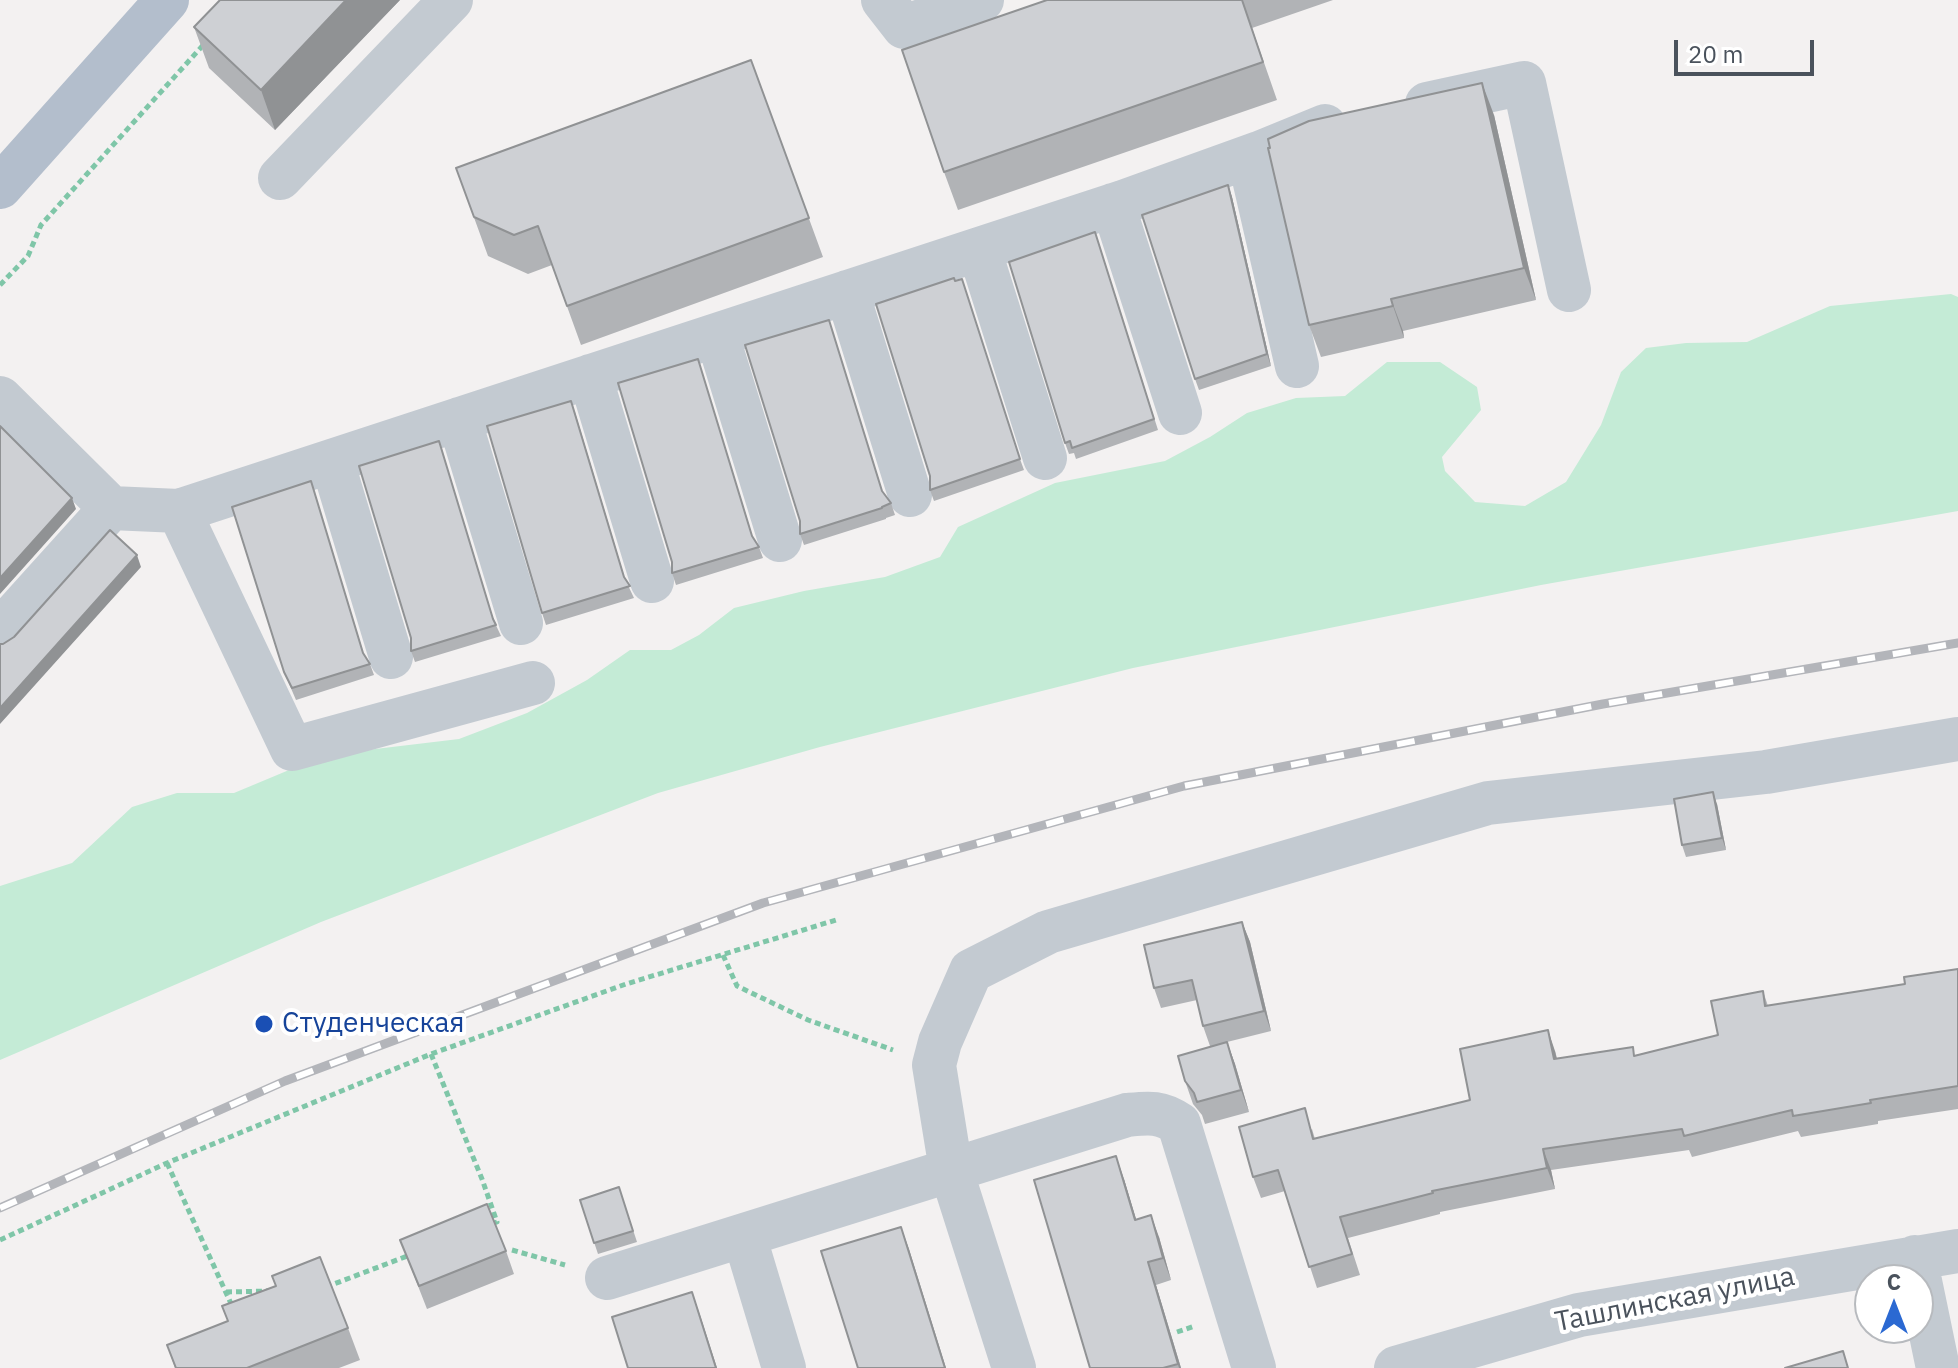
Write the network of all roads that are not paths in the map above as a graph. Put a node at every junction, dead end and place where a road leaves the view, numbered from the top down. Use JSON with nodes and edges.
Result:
{"nodes":[{"id":1,"x":167,"y":0,"type":"edge"},
{"id":2,"x":451,"y":0,"type":"edge"},
{"id":3,"x":883,"y":0,"type":"edge"},
{"id":4,"x":982,"y":0,"type":"edge"},
{"id":5,"x":1249,"y":157,"type":"junction"},
{"id":6,"x":280,"y":178,"type":"dead end"},
{"id":7,"x":0,"y":187,"type":"edge"},
{"id":8,"x":1113,"y":205,"type":"junction"},
{"id":9,"x":979,"y":249,"type":"junction"},
{"id":10,"x":1569,"y":290,"type":"dead end"},
{"id":11,"x":847,"y":292,"type":"junction"},
{"id":12,"x":717,"y":335,"type":"junction"},
{"id":13,"x":1297,"y":366,"type":"dead end"},
{"id":14,"x":590,"y":376,"type":"junction"},
{"id":15,"x":5,"y":412,"type":"edge"},
{"id":16,"x":1180,"y":413,"type":"dead end"},
{"id":17,"x":459,"y":419,"type":"junction"},
{"id":18,"x":1045,"y":458,"type":"dead end"},
{"id":19,"x":332,"y":461,"type":"junction"},
{"id":20,"x":910,"y":495,"type":"dead end"},
{"id":21,"x":111,"y":508,"type":"junction"},
{"id":22,"x":179,"y":511,"type":"junction"},
{"id":23,"x":780,"y":540,"type":"dead end"},
{"id":24,"x":652,"y":581,"type":"dead end"},
{"id":25,"x":521,"y":623,"type":"dead end"},
{"id":26,"x":0,"y":631,"type":"edge"},
{"id":27,"x":391,"y":657,"type":"dead end"},
{"id":28,"x":533,"y":683,"type":"dead end"},
{"id":29,"x":1958,"y":739,"type":"edge"},
{"id":30,"x":951,"y":1170,"type":"junction"},
{"id":31,"x":744,"y":1235,"type":"junction"},
{"id":32,"x":1958,"y":1251,"type":"edge"},
{"id":33,"x":1915,"y":1257,"type":"junction"},
{"id":34,"x":607,"y":1278,"type":"road end"},
{"id":35,"x":784,"y":1368,"type":"edge"},
{"id":36,"x":1014,"y":1368,"type":"edge"},
{"id":37,"x":1254,"y":1368,"type":"edge"},
{"id":38,"x":1396,"y":1368,"type":"edge"},
{"id":39,"x":1938,"y":1368,"type":"edge"}],
"edges":[{"from":1,"to":7,"type":"main road"},
{"from":2,"to":6,"type":"street"},
{"from":3,"to":4,"type":"street"},
{"from":5,"to":8,"type":"street"},
{"from":5,"to":10,"type":"street"},
{"from":5,"to":13,"type":"street"},
{"from":8,"to":9,"type":"street"},
{"from":8,"to":16,"type":"street"},
{"from":9,"to":11,"type":"street"},
{"from":9,"to":18,"type":"street"},
{"from":11,"to":12,"type":"street"},
{"from":11,"to":20,"type":"street"},
{"from":12,"to":14,"type":"street"},
{"from":12,"to":23,"type":"street"},
{"from":14,"to":17,"type":"street"},
{"from":14,"to":24,"type":"street"},
{"from":15,"to":21,"type":"street"},
{"from":17,"to":19,"type":"street"},
{"from":17,"to":25,"type":"street"},
{"from":19,"to":22,"type":"street"},
{"from":19,"to":27,"type":"street"},
{"from":21,"to":22,"type":"street"},
{"from":21,"to":26,"type":"street"},
{"from":22,"to":28,"type":"street"},
{"from":29,"to":30,"type":"street"},
{"from":30,"to":31,"type":"street"},
{"from":30,"to":36,"type":"street"},
{"from":30,"to":37,"type":"street"},
{"from":31,"to":34,"type":"street"},
{"from":31,"to":35,"type":"street"},
{"from":32,"to":33,"type":"street","name":"Ташлинская улица"},
{"from":33,"to":38,"type":"street","name":"Ташлинская улица"},
{"from":33,"to":39,"type":"street"}]}
